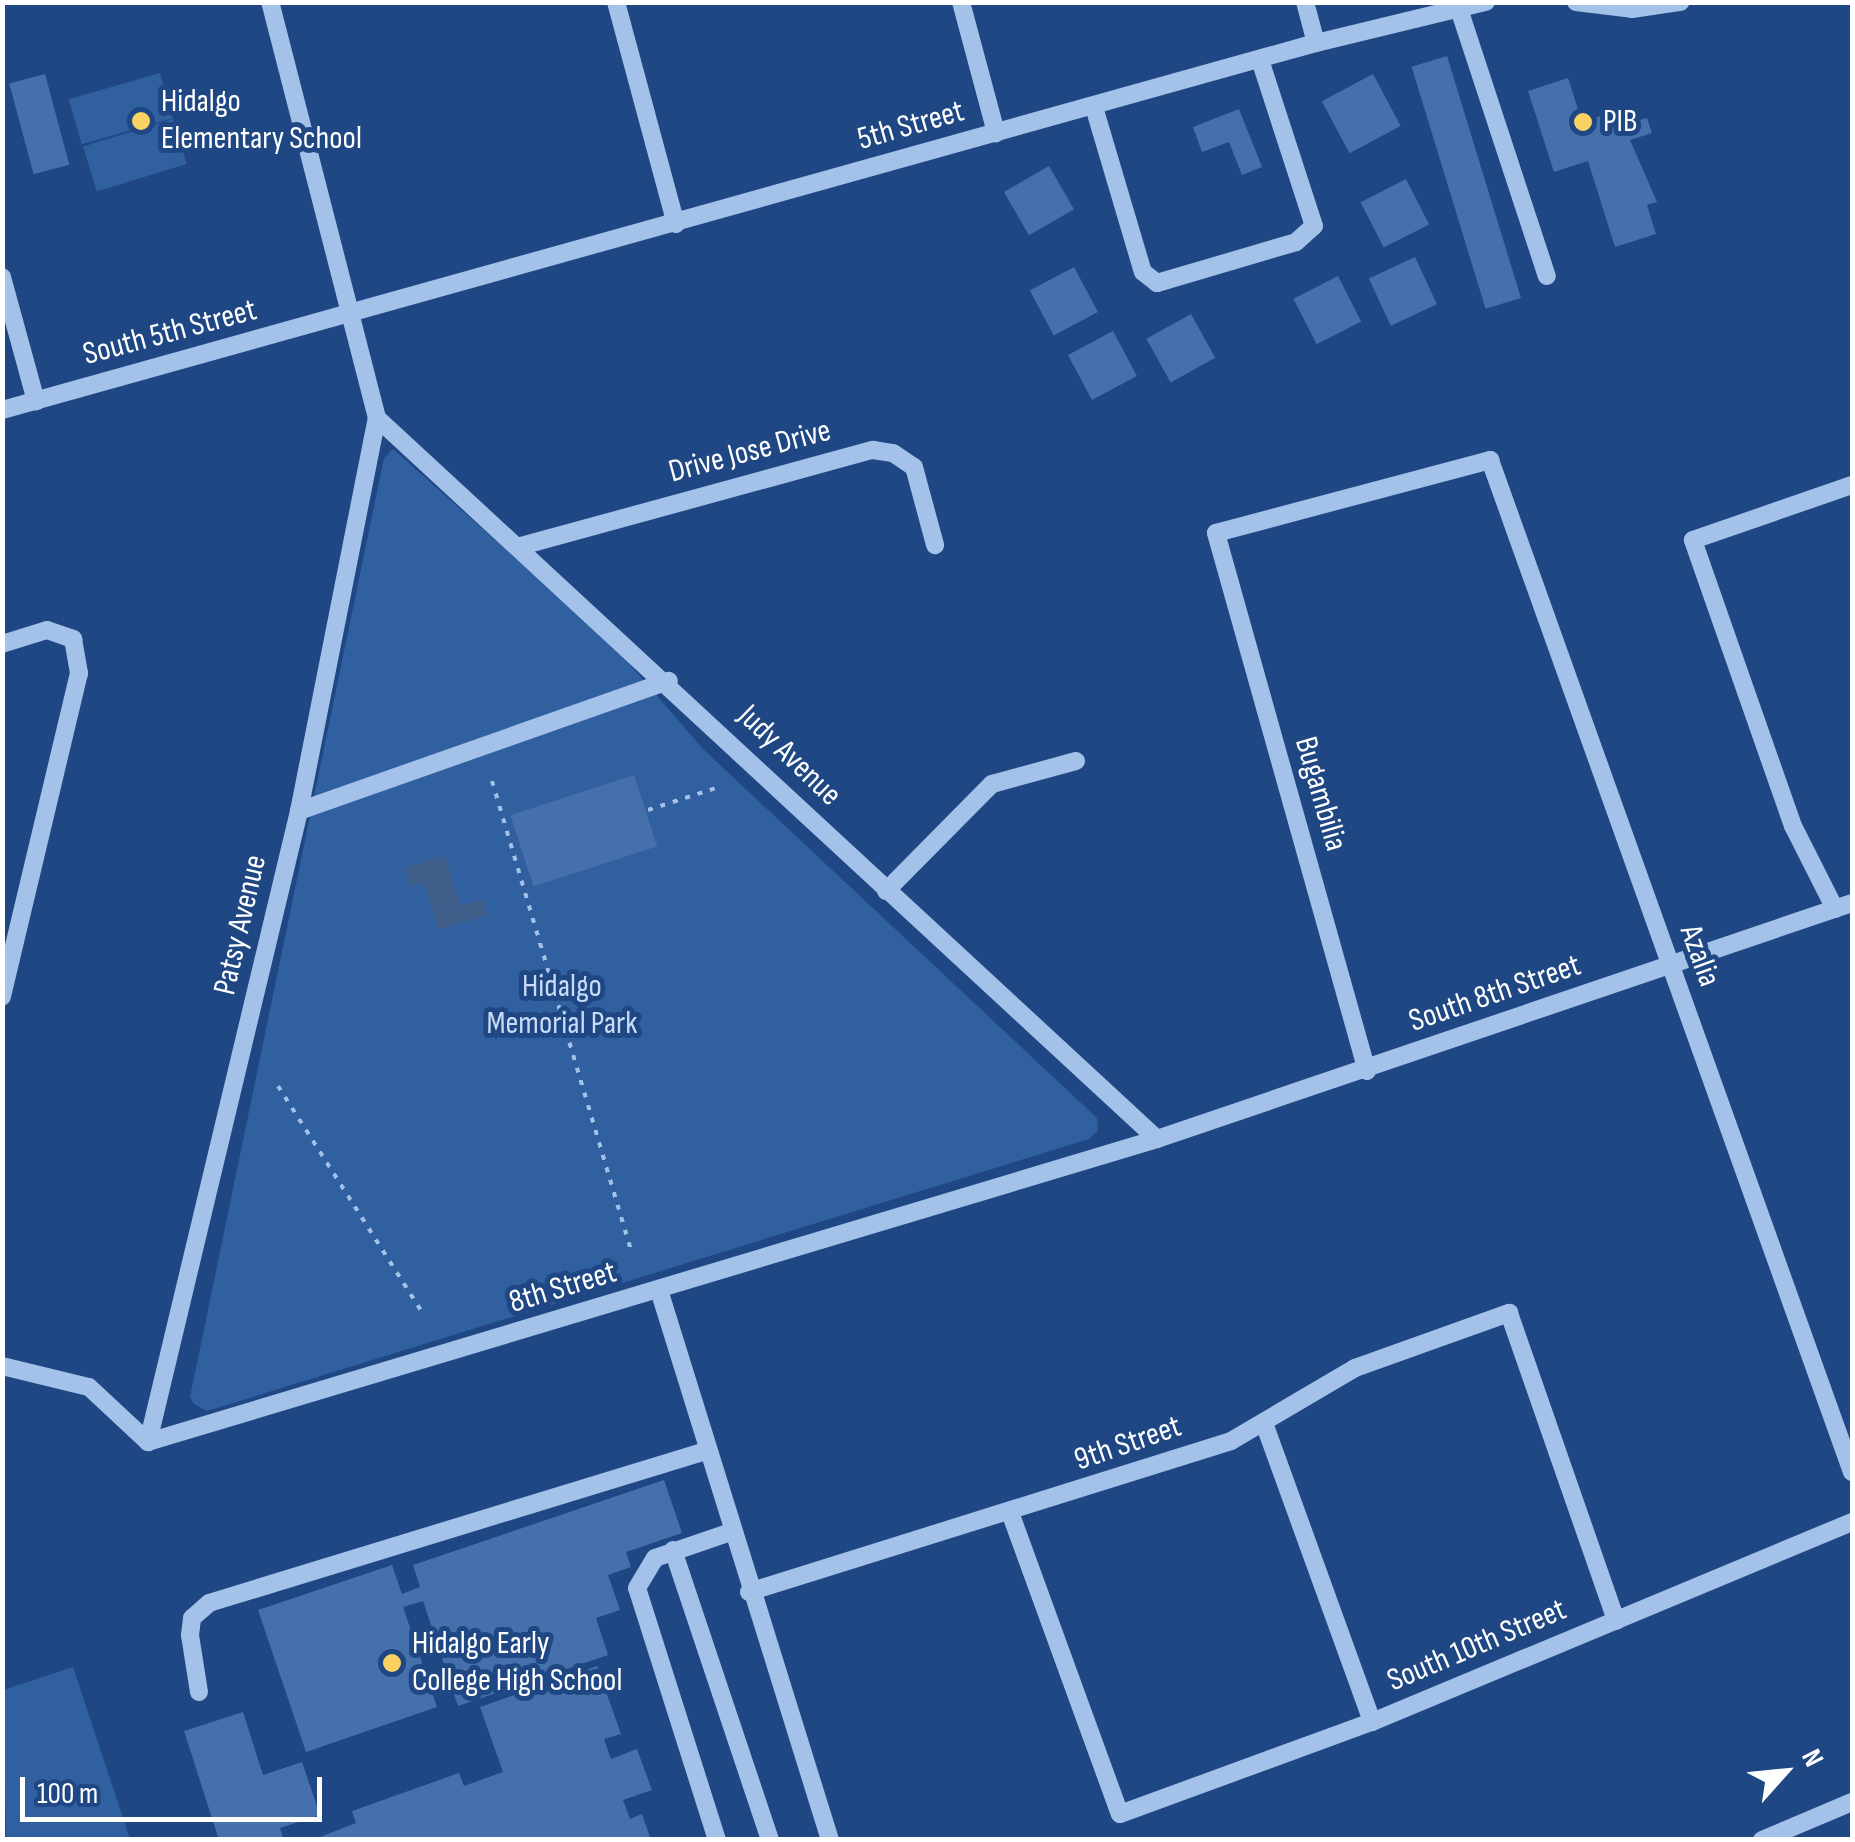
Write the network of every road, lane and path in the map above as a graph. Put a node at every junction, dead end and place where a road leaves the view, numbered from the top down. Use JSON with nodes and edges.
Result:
{"nodes":[{"id":1,"x":270,"y":2,"type":"edge"},
{"id":2,"x":616,"y":2,"type":"edge"},
{"id":3,"x":961,"y":2,"type":"edge"},
{"id":4,"x":1304,"y":2,"type":"edge"},
{"id":5,"x":1486,"y":2,"type":"edge"},
{"id":6,"x":1576,"y":2,"type":"edge"},
{"id":7,"x":1680,"y":2,"type":"edge"},
{"id":8,"x":1633,"y":6,"type":"edge"},
{"id":9,"x":1459,"y":9,"type":"junction"},
{"id":10,"x":1316,"y":43,"type":"junction"},
{"id":11,"x":1260,"y":60,"type":"junction"},
{"id":12,"x":1094,"y":106,"type":"junction"},
{"id":13,"x":996,"y":133,"type":"junction"},
{"id":14,"x":676,"y":224,"type":"junction"},
{"id":15,"x":1547,"y":276,"type":"dead end"},
{"id":16,"x":2,"y":277,"type":"edge"},
{"id":17,"x":354,"y":314,"type":"junction"},
{"id":18,"x":36,"y":401,"type":"junction"},
{"id":19,"x":2,"y":410,"type":"edge"},
{"id":20,"x":377,"y":418,"type":"junction"},
{"id":21,"x":1490,"y":460,"type":"joint"},
{"id":22,"x":1852,"y":484,"type":"edge"},
{"id":23,"x":934,"y":545,"type":"dead end"},
{"id":24,"x":521,"y":546,"type":"junction"},
{"id":25,"x":2,"y":644,"type":"edge"},
{"id":26,"x":668,"y":681,"type":"junction"},
{"id":27,"x":1076,"y":762,"type":"dead end"},
{"id":28,"x":492,"y":781,"type":"dead end"},
{"id":29,"x":716,"y":788,"type":"dead end"},
{"id":30,"x":648,"y":810,"type":"dead end"},
{"id":31,"x":299,"y":811,"type":"junction"},
{"id":32,"x":886,"y":891,"type":"junction"},
{"id":33,"x":1844,"y":906,"type":"edge"},
{"id":34,"x":1670,"y":964,"type":"junction"},
{"id":35,"x":2,"y":997,"type":"edge"},
{"id":36,"x":1367,"y":1071,"type":"junction"},
{"id":37,"x":278,"y":1086,"type":"dead end"},
{"id":38,"x":1157,"y":1139,"type":"junction"},
{"id":39,"x":631,"y":1251,"type":"dead end"},
{"id":40,"x":659,"y":1290,"type":"junction"},
{"id":41,"x":424,"y":1315,"type":"dead end"},
{"id":42,"x":2,"y":1366,"type":"edge"},
{"id":43,"x":1264,"y":1422,"type":"junction"},
{"id":44,"x":148,"y":1442,"type":"junction"},
{"id":45,"x":706,"y":1451,"type":"junction"},
{"id":46,"x":1852,"y":1472,"type":"edge"},
{"id":47,"x":1011,"y":1514,"type":"junction"},
{"id":48,"x":1852,"y":1522,"type":"edge"},
{"id":49,"x":730,"y":1532,"type":"junction"},
{"id":50,"x":673,"y":1550,"type":"junction"},
{"id":51,"x":749,"y":1592,"type":"junction"},
{"id":52,"x":1616,"y":1620,"type":"junction"},
{"id":53,"x":199,"y":1692,"type":"dead end"},
{"id":54,"x":1372,"y":1722,"type":"junction"},
{"id":55,"x":1852,"y":1802,"type":"edge"},
{"id":56,"x":717,"y":1840,"type":"edge"},
{"id":57,"x":770,"y":1840,"type":"edge"},
{"id":58,"x":830,"y":1840,"type":"edge"},
{"id":59,"x":1762,"y":1840,"type":"edge"}],
"edges":[{"from":1,"to":17,"type":"street"},
{"from":2,"to":14,"type":"street"},
{"from":3,"to":13,"type":"street"},
{"from":4,"to":10,"type":"street"},
{"from":5,"to":9,"type":"street","name":"5th Street"},
{"from":6,"to":8,"type":"street"},
{"from":7,"to":8,"type":"street"},
{"from":9,"to":10,"type":"street","name":"5th Street"},
{"from":9,"to":15,"type":"street"},
{"from":10,"to":11,"type":"street","name":"5th Street"},
{"from":11,"to":12,"type":"street","name":"5th Street"},
{"from":11,"to":12,"type":"street"},
{"from":12,"to":13,"type":"street","name":"5th Street"},
{"from":13,"to":14,"type":"street","name":"5th Street"},
{"from":14,"to":17,"type":"street","name":"5th Street"},
{"from":16,"to":18,"type":"street"},
{"from":17,"to":18,"type":"street","name":"South 5th Street"},
{"from":17,"to":20,"type":"street"},
{"from":18,"to":19,"type":"street","name":"South 5th Street"},
{"from":20,"to":24,"type":"street","name":"Judy Avenue"},
{"from":20,"to":31,"type":"street","name":"Patsy Avenue"},
{"from":21,"to":34,"type":"street","name":"Azalia"},
{"from":21,"to":36,"type":"street","name":"Bugambilia"},
{"from":22,"to":33,"type":"street"},
{"from":23,"to":24,"type":"street","name":"Drive Jose Drive"},
{"from":24,"to":26,"type":"street","name":"Judy Avenue"},
{"from":25,"to":35,"type":"street"},
{"from":26,"to":31,"type":"street"},
{"from":26,"to":32,"type":"street","name":"Judy Avenue"},
{"from":27,"to":32,"type":"street"},
{"from":28,"to":39,"type":"path"},
{"from":29,"to":30,"type":"path"},
{"from":31,"to":44,"type":"street","name":"Patsy Avenue"},
{"from":32,"to":38,"type":"street","name":"Judy Avenue"},
{"from":33,"to":34,"type":"street","name":"South 8th Street"},
{"from":34,"to":36,"type":"street","name":"South 8th Street"},
{"from":34,"to":46,"type":"street","name":"Azalia"},
{"from":36,"to":38,"type":"street","name":"South 8th Street"},
{"from":37,"to":41,"type":"path"},
{"from":38,"to":40,"type":"street","name":"8th Street"},
{"from":40,"to":44,"type":"street","name":"8th Street"},
{"from":40,"to":45,"type":"street"},
{"from":42,"to":44,"type":"street"},
{"from":43,"to":47,"type":"street","name":"9th Street"},
{"from":43,"to":52,"type":"street","name":"9th Street"},
{"from":43,"to":54,"type":"street"},
{"from":45,"to":49,"type":"street"},
{"from":45,"to":53,"type":"street"},
{"from":47,"to":51,"type":"street","name":"9th Street"},
{"from":47,"to":54,"type":"street","name":"South 10th Street"},
{"from":48,"to":52,"type":"street","name":"South 10th Street"},
{"from":49,"to":50,"type":"street"},
{"from":49,"to":51,"type":"street"},
{"from":50,"to":56,"type":"street"},
{"from":50,"to":57,"type":"street"},
{"from":51,"to":58,"type":"street"},
{"from":52,"to":54,"type":"street","name":"South 10th Street"},
{"from":55,"to":59,"type":"street"}]}
